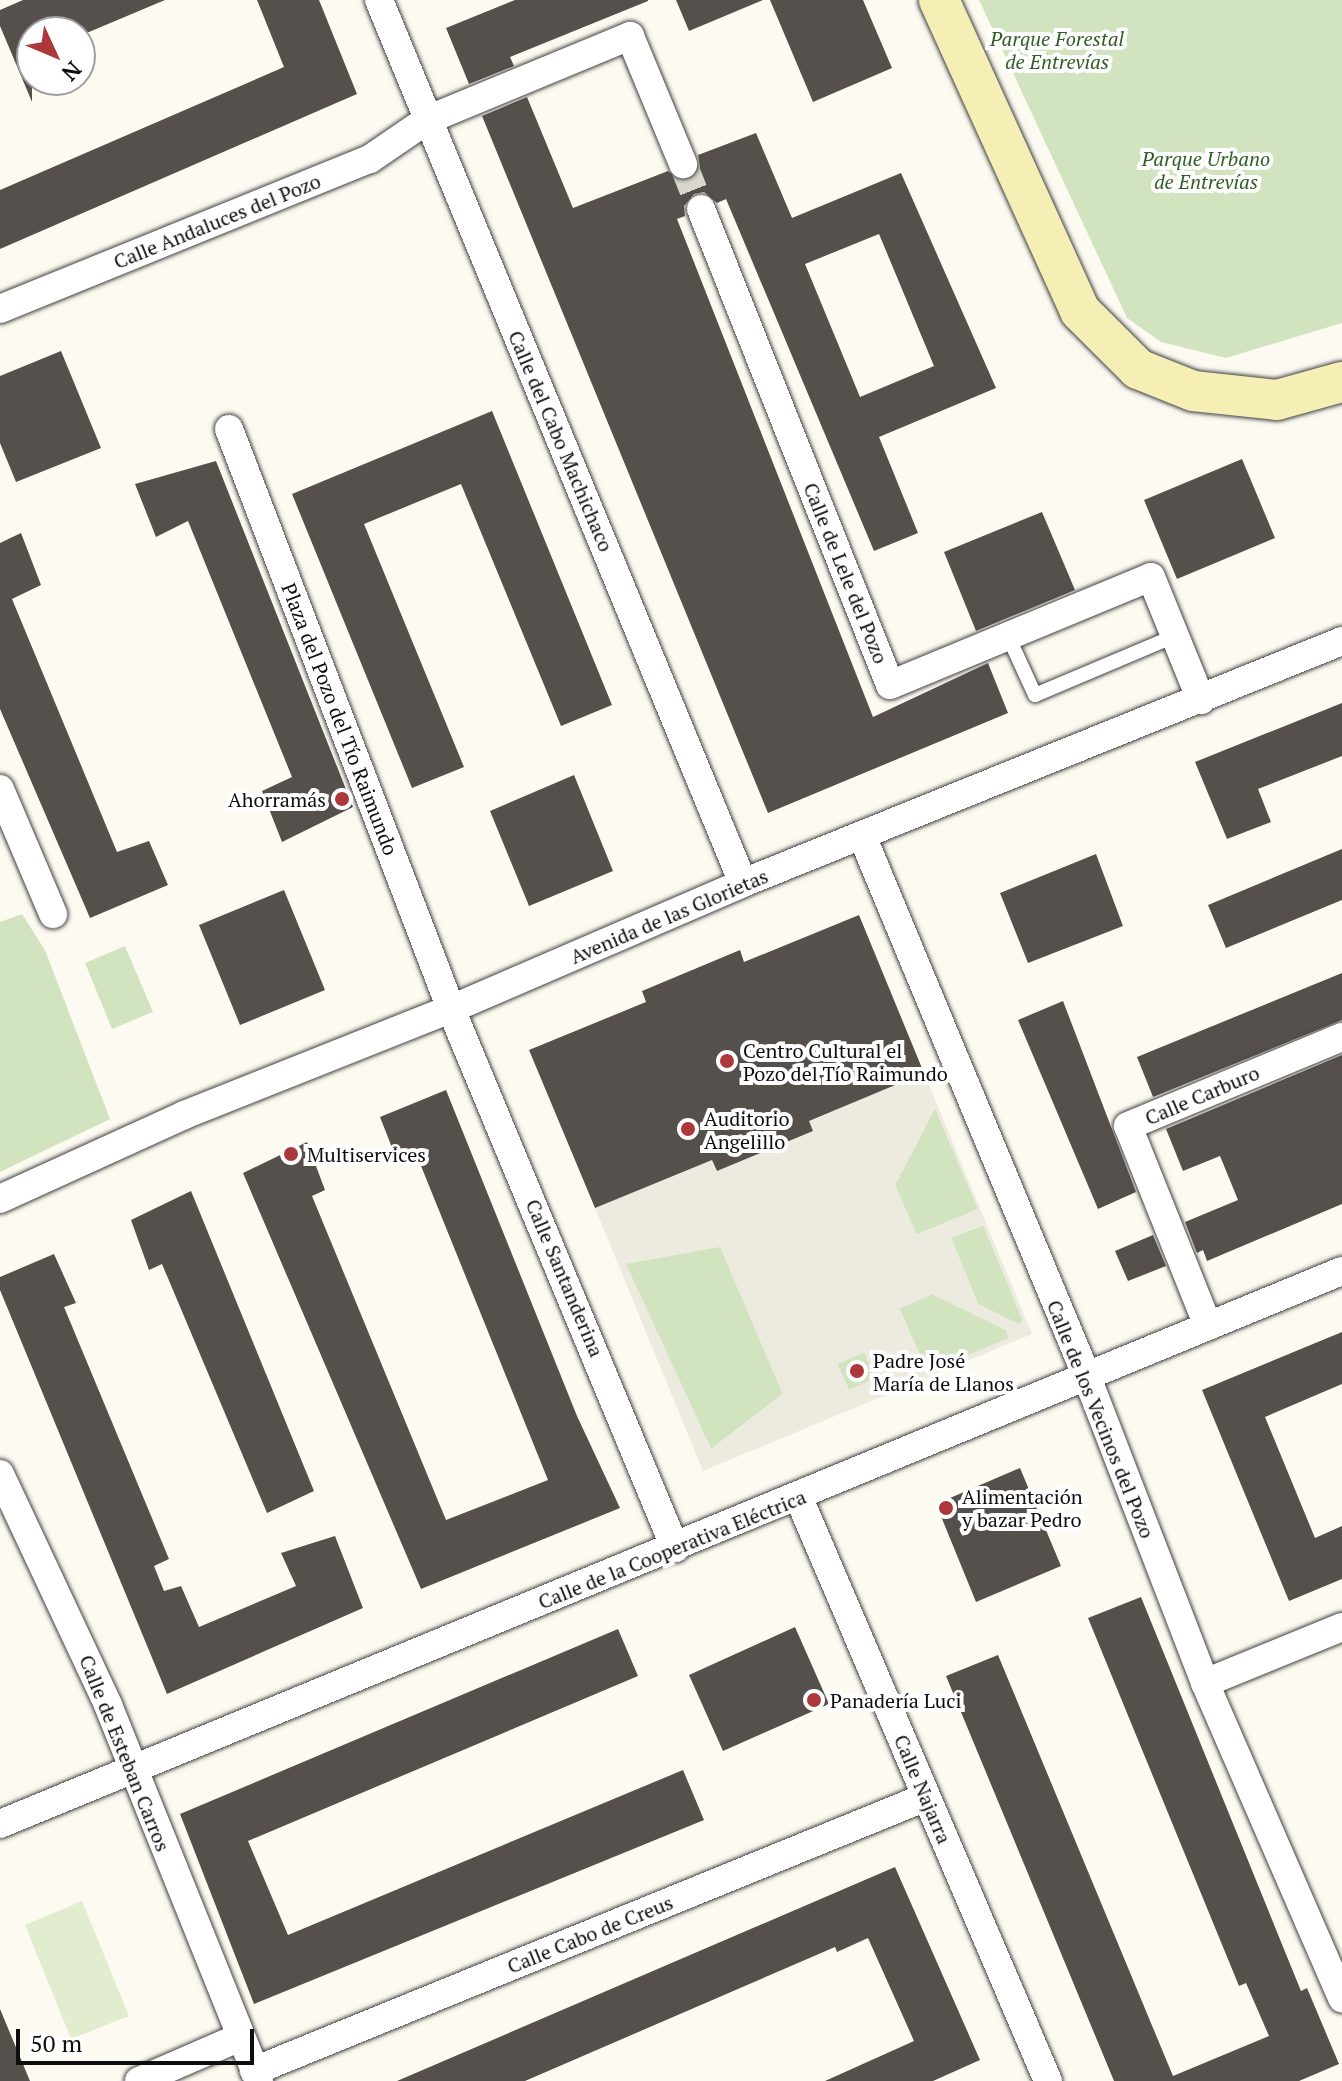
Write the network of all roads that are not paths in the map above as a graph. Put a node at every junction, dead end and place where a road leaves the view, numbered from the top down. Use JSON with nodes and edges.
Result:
{"nodes":[{"id":1,"x":379,"y":0,"type":"edge"},
{"id":2,"x":939,"y":0,"type":"edge"},
{"id":3,"x":427,"y":120,"type":"junction"},
{"id":4,"x":683,"y":164,"type":"tunnel mouth"},
{"id":5,"x":701,"y":209,"type":"tunnel mouth"},
{"id":6,"x":0,"y":309,"type":"edge"},
{"id":7,"x":1342,"y":382,"type":"edge"},
{"id":8,"x":229,"y":429,"type":"dead end"},
{"id":9,"x":1008,"y":636,"type":"junction"},
{"id":10,"x":1175,"y":636,"type":"junction"},
{"id":11,"x":1342,"y":641,"type":"edge"},
{"id":12,"x":1201,"y":700,"type":"junction"},
{"id":13,"x":0,"y":789,"type":"edge"},
{"id":14,"x":863,"y":838,"type":"junction"},
{"id":15,"x":743,"y":883,"type":"junction"},
{"id":16,"x":53,"y":914,"type":"dead end"},
{"id":17,"x":451,"y":1009,"type":"junction"},
{"id":18,"x":1342,"y":1037,"type":"edge"},
{"id":19,"x":0,"y":1199,"type":"edge"},
{"id":20,"x":1342,"y":1271,"type":"edge"},
{"id":21,"x":1208,"y":1326,"type":"junction"},
{"id":22,"x":1087,"y":1377,"type":"junction"},
{"id":23,"x":0,"y":1474,"type":"edge"},
{"id":24,"x":798,"y":1496,"type":"junction"},
{"id":25,"x":675,"y":1548,"type":"junction"},
{"id":26,"x":1342,"y":1627,"type":"edge"},
{"id":27,"x":1205,"y":1683,"type":"junction"},
{"id":28,"x":132,"y":1770,"type":"junction"},
{"id":29,"x":926,"y":1797,"type":"junction"},
{"id":30,"x":0,"y":1824,"type":"edge"},
{"id":31,"x":1342,"y":1998,"type":"edge"},
{"id":32,"x":240,"y":2037,"type":"junction"},
{"id":33,"x":256,"y":2076,"type":"edge"},
{"id":34,"x":139,"y":2081,"type":"edge"},
{"id":35,"x":1048,"y":2081,"type":"edge"}],
"edges":[{"from":1,"to":3,"type":"street","name":"Calle del Cabo Machichaco"},
{"from":2,"to":7,"type":"street"},
{"from":3,"to":4,"type":"street"},
{"from":3,"to":6,"type":"street","name":"Calle Andaluces del Pozo"},
{"from":3,"to":15,"type":"street","name":"Calle del Cabo Machichaco"},
{"from":5,"to":9,"type":"street","name":"Calle de Lele del Pozo"},
{"from":8,"to":17,"type":"street","name":"Plaza del Pozo del Tío Raimundo"},
{"from":9,"to":10,"type":"lane"},
{"from":9,"to":10,"type":"street","name":"Calle de Lele del Pozo"},
{"from":10,"to":12,"type":"street","name":"Calle de Lele del Pozo"},
{"from":11,"to":12,"type":"street","name":"Avenida de las Glorietas"},
{"from":12,"to":14,"type":"street","name":"Avenida de las Glorietas"},
{"from":13,"to":16,"type":"street"},
{"from":14,"to":15,"type":"street","name":"Avenida de las Glorietas"},
{"from":14,"to":22,"type":"street","name":"Calle de los Vecinos del Pozo"},
{"from":15,"to":17,"type":"street","name":"Avenida de las Glorietas"},
{"from":17,"to":19,"type":"street","name":"Avenida de las Glorietas"},
{"from":17,"to":25,"type":"street","name":"Calle Santanderina"},
{"from":18,"to":21,"type":"street","name":"Calle Carburo"},
{"from":20,"to":21,"type":"street","name":"Calle de la Cooperativa Eléctrica"},
{"from":21,"to":22,"type":"street","name":"Calle de la Cooperativa Eléctrica"},
{"from":22,"to":24,"type":"street","name":"Calle de la Cooperativa Eléctrica"},
{"from":22,"to":27,"type":"street","name":"Calle de los Vecinos del Pozo"},
{"from":23,"to":28,"type":"street","name":"Calle de Esteban Carros"},
{"from":24,"to":25,"type":"street","name":"Calle de la Cooperativa Eléctrica"},
{"from":24,"to":29,"type":"street","name":"Calle Najarra"},
{"from":25,"to":28,"type":"street","name":"Calle de la Cooperativa Eléctrica"},
{"from":26,"to":27,"type":"street"},
{"from":27,"to":31,"type":"street","name":"Calle de los Vecinos del Pozo"},
{"from":28,"to":30,"type":"street","name":"Calle de la Cooperativa Eléctrica"},
{"from":28,"to":32,"type":"street","name":"Calle de Esteban Carros"},
{"from":29,"to":33,"type":"street","name":"Calle Cabo de Creus"},
{"from":29,"to":35,"type":"street","name":"Calle Najarra"},
{"from":32,"to":33,"type":"street","name":"Calle de Esteban Carros"},
{"from":32,"to":34,"type":"street"}]}
